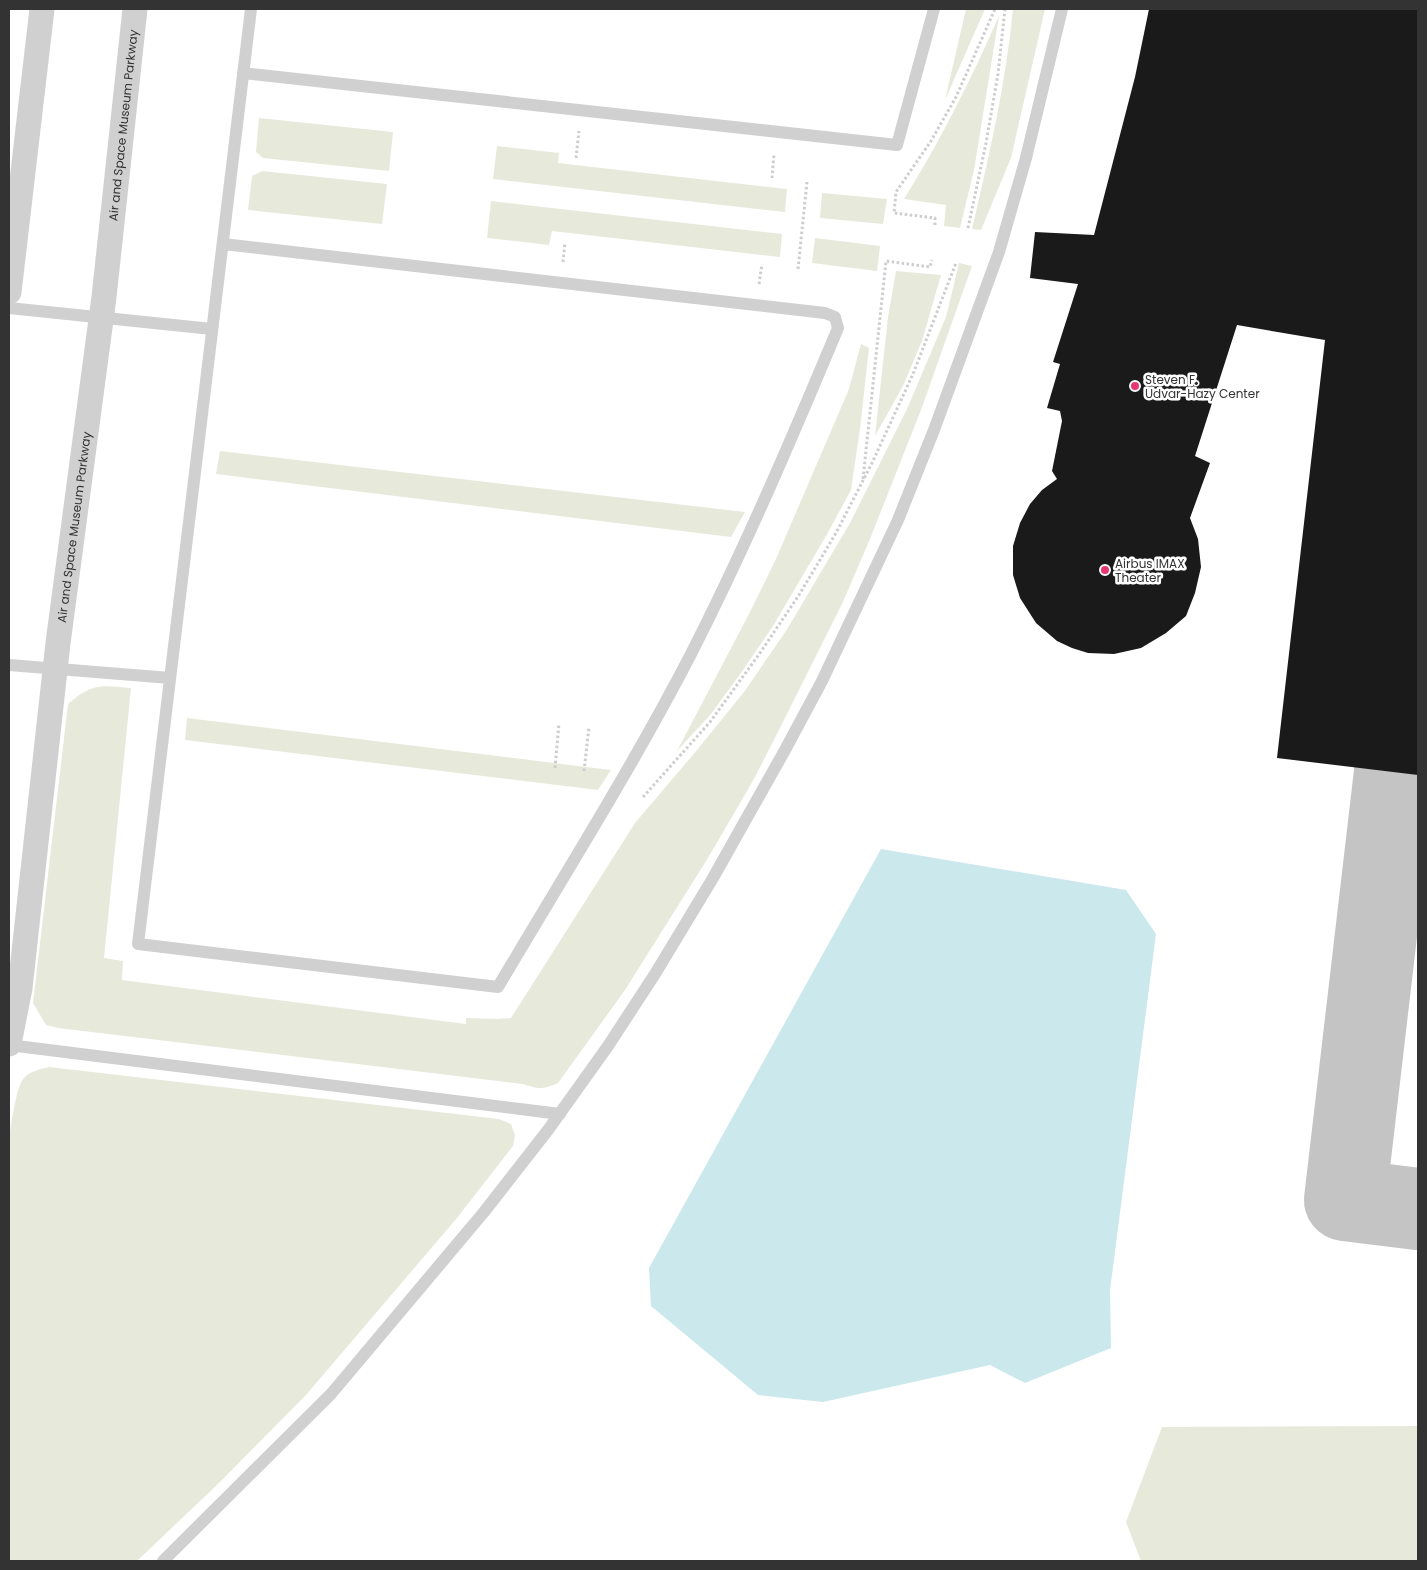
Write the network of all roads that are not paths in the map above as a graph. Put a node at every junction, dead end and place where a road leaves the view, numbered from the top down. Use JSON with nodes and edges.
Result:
{"nodes":[{"id":1,"x":42,"y":9,"type":"edge"},
{"id":2,"x":135,"y":9,"type":"edge"},
{"id":3,"x":251,"y":9,"type":"edge"},
{"id":4,"x":934,"y":9,"type":"edge"},
{"id":5,"x":1062,"y":9,"type":"edge"},
{"id":6,"x":243,"y":73,"type":"junction"},
{"id":7,"x":223,"y":244,"type":"junction"},
{"id":8,"x":9,"y":292,"type":"edge"},
{"id":9,"x":9,"y":308,"type":"edge"},
{"id":10,"x":101,"y":317,"type":"junction"},
{"id":11,"x":212,"y":329,"type":"junction"},
{"id":12,"x":9,"y":665,"type":"edge"},
{"id":13,"x":55,"y":668,"type":"junction"},
{"id":14,"x":170,"y":678,"type":"junction"},
{"id":15,"x":9,"y":1044,"type":"edge"},
{"id":16,"x":560,"y":1114,"type":"junction"},
{"id":17,"x":163,"y":1561,"type":"edge"}],
"edges":[{"from":1,"to":8,"type":"street"},
{"from":2,"to":10,"type":"street","name":"Air and Space Museum Parkway"},
{"from":3,"to":6,"type":"lane"},
{"from":4,"to":6,"type":"lane"},
{"from":5,"to":16,"type":"lane"},
{"from":6,"to":7,"type":"lane"},
{"from":7,"to":11,"type":"lane"},
{"from":7,"to":14,"type":"lane"},
{"from":9,"to":10,"type":"lane"},
{"from":10,"to":11,"type":"lane"},
{"from":10,"to":13,"type":"street","name":"Air and Space Museum Parkway"},
{"from":11,"to":14,"type":"lane"},
{"from":12,"to":13,"type":"lane"},
{"from":13,"to":14,"type":"lane"},
{"from":13,"to":15,"type":"street","name":"Air and Space Museum Parkway"},
{"from":15,"to":16,"type":"lane"},
{"from":16,"to":17,"type":"lane"}]}
